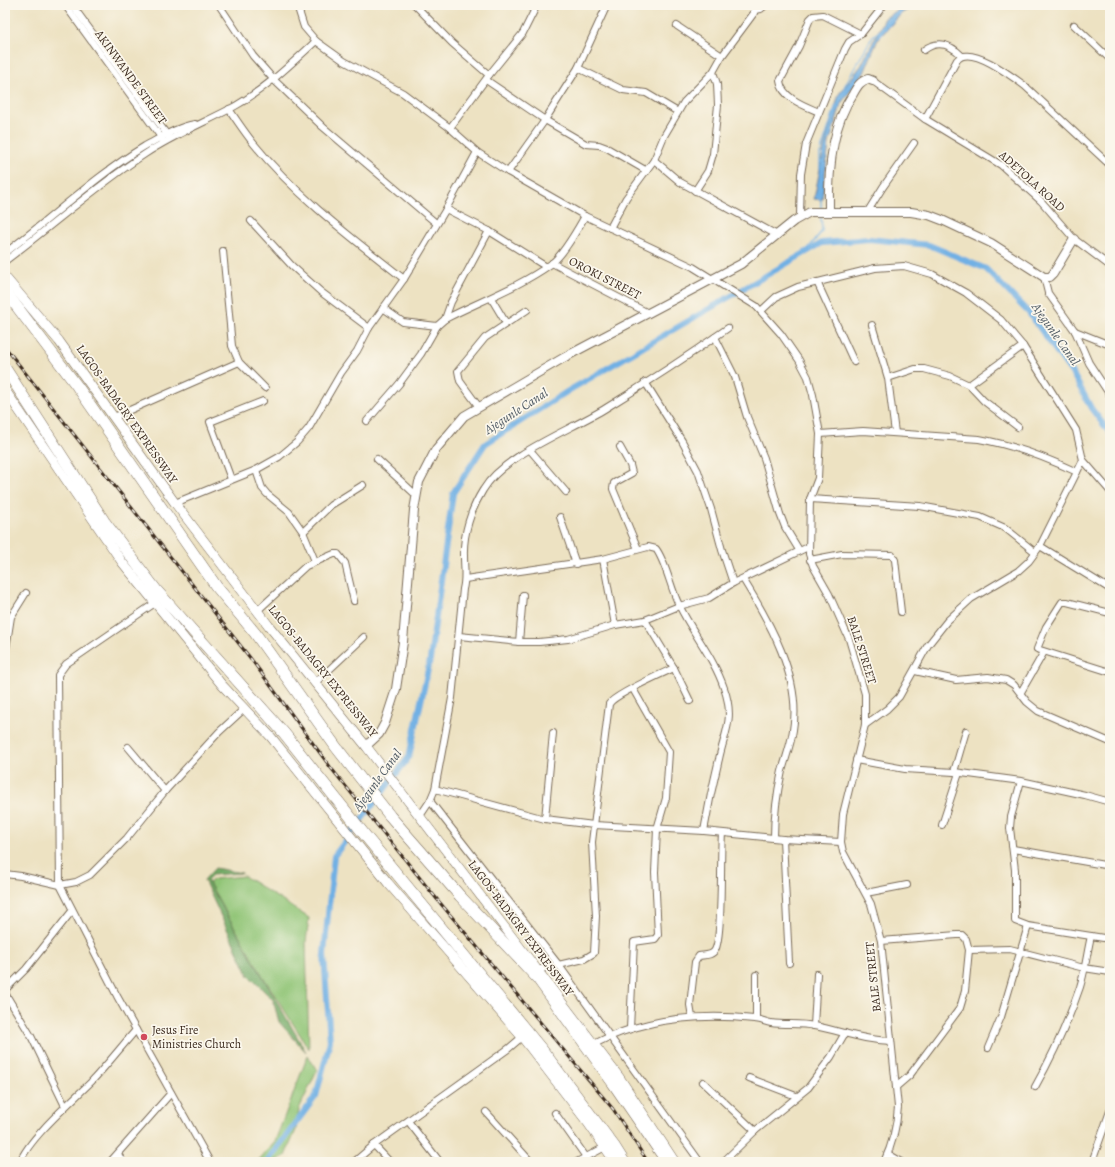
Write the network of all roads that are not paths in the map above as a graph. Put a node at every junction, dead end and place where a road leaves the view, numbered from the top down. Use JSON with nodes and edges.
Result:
{"nodes":[{"id":1,"x":65,"y":5,"type":"edge"},
{"id":2,"x":72,"y":5,"type":"edge"},
{"id":3,"x":219,"y":5,"type":"edge"},
{"id":4,"x":297,"y":5,"type":"edge"},
{"id":5,"x":415,"y":5,"type":"edge"},
{"id":6,"x":528,"y":5,"type":"edge"},
{"id":7,"x":608,"y":5,"type":"edge"},
{"id":8,"x":766,"y":5,"type":"edge"},
{"id":9,"x":884,"y":5,"type":"edge"},
{"id":10,"x":536,"y":8,"type":"edge"},
{"id":11,"x":754,"y":8,"type":"edge"},
{"id":12,"x":1074,"y":25,"type":"dead end"},
{"id":13,"x":677,"y":26,"type":"dead end"},
{"id":14,"x":861,"y":34,"type":"junction"},
{"id":15,"x":316,"y":41,"type":"junction"},
{"id":16,"x":924,"y":50,"type":"dead end"},
{"id":17,"x":961,"y":55,"type":"junction"},
{"id":18,"x":722,"y":56,"type":"junction"},
{"id":19,"x":1110,"y":59,"type":"edge"},
{"id":20,"x":578,"y":68,"type":"junction"},
{"id":21,"x":713,"y":72,"type":"junction"},
{"id":22,"x":488,"y":77,"type":"junction"},
{"id":23,"x":274,"y":80,"type":"junction"},
{"id":24,"x":873,"y":81,"type":"joint"},
{"id":25,"x":229,"y":109,"type":"junction"},
{"id":26,"x":678,"y":112,"type":"junction"},
{"id":27,"x":819,"y":112,"type":"junction"},
{"id":28,"x":925,"y":119,"type":"junction"},
{"id":29,"x":545,"y":120,"type":"junction"},
{"id":30,"x":197,"y":124,"type":"junction"},
{"id":31,"x":450,"y":128,"type":"junction"},
{"id":32,"x":164,"y":138,"type":"junction"},
{"id":33,"x":914,"y":143,"type":"dead end"},
{"id":34,"x":477,"y":152,"type":"junction"},
{"id":35,"x":654,"y":160,"type":"junction"},
{"id":36,"x":1110,"y":165,"type":"edge"},
{"id":37,"x":646,"y":171,"type":"junction"},
{"id":38,"x":508,"y":172,"type":"junction"},
{"id":39,"x":695,"y":191,"type":"junction"},
{"id":40,"x":446,"y":209,"type":"junction"},
{"id":41,"x":826,"y":211,"type":"junction"},
{"id":42,"x":868,"y":211,"type":"junction"},
{"id":43,"x":586,"y":216,"type":"junction"},
{"id":44,"x":800,"y":216,"type":"junction"},
{"id":45,"x":251,"y":221,"type":"dead end"},
{"id":46,"x":436,"y":224,"type":"junction"},
{"id":47,"x":610,"y":228,"type":"junction"},
{"id":48,"x":489,"y":232,"type":"junction"},
{"id":49,"x":777,"y":235,"type":"junction"},
{"id":50,"x":1074,"y":239,"type":"junction"},
{"id":51,"x":223,"y":251,"type":"dead end"},
{"id":52,"x":5,"y":253,"type":"edge"},
{"id":53,"x":5,"y":261,"type":"edge"},
{"id":54,"x":552,"y":263,"type":"junction"},
{"id":55,"x":545,"y":266,"type":"junction"},
{"id":56,"x":1110,"y":266,"type":"edge"},
{"id":57,"x":5,"y":276,"type":"edge"},
{"id":58,"x":1044,"y":277,"type":"junction"},
{"id":59,"x":404,"y":279,"type":"junction"},
{"id":60,"x":715,"y":281,"type":"junction"},
{"id":61,"x":817,"y":282,"type":"junction"},
{"id":62,"x":5,"y":291,"type":"edge"},
{"id":63,"x":491,"y":298,"type":"junction"},
{"id":64,"x":383,"y":308,"type":"junction"},
{"id":65,"x":527,"y":310,"type":"dead end"},
{"id":66,"x":761,"y":311,"type":"junction"},
{"id":67,"x":648,"y":313,"type":"junction"},
{"id":68,"x":445,"y":320,"type":"junction"},
{"id":69,"x":506,"y":323,"type":"junction"},
{"id":70,"x":872,"y":325,"type":"dead end"},
{"id":71,"x":438,"y":326,"type":"junction"},
{"id":72,"x":369,"y":328,"type":"junction"},
{"id":73,"x":728,"y":328,"type":"dead end"},
{"id":74,"x":1075,"y":331,"type":"junction"},
{"id":75,"x":715,"y":337,"type":"junction"},
{"id":76,"x":1110,"y":345,"type":"edge"},
{"id":77,"x":1023,"y":346,"type":"junction"},
{"id":78,"x":239,"y":362,"type":"junction"},
{"id":79,"x":854,"y":362,"type":"dead end"},
{"id":80,"x":5,"y":368,"type":"edge"},
{"id":81,"x":888,"y":378,"type":"junction"},
{"id":82,"x":645,"y":382,"type":"junction"},
{"id":83,"x":969,"y":385,"type":"junction"},
{"id":84,"x":265,"y":388,"type":"dead end"},
{"id":85,"x":5,"y":390,"type":"edge"},
{"id":86,"x":1110,"y":394,"type":"edge"},
{"id":87,"x":262,"y":401,"type":"dead end"},
{"id":88,"x":479,"y":407,"type":"junction"},
{"id":89,"x":114,"y":417,"type":"junction"},
{"id":90,"x":367,"y":421,"type":"dead end"},
{"id":91,"x":1018,"y":428,"type":"dead end"},
{"id":92,"x":895,"y":433,"type":"junction"},
{"id":93,"x":820,"y":434,"type":"junction"},
{"id":94,"x":620,"y":447,"type":"dead end"},
{"id":95,"x":530,"y":450,"type":"junction"},
{"id":96,"x":377,"y":459,"type":"dead end"},
{"id":97,"x":1083,"y":460,"type":"junction"},
{"id":98,"x":256,"y":470,"type":"junction"},
{"id":99,"x":1077,"y":472,"type":"junction"},
{"id":100,"x":231,"y":479,"type":"junction"},
{"id":101,"x":363,"y":485,"type":"dead end"},
{"id":102,"x":1110,"y":491,"type":"edge"},
{"id":103,"x":566,"y":492,"type":"dead end"},
{"id":104,"x":416,"y":495,"type":"junction"},
{"id":105,"x":810,"y":499,"type":"junction"},
{"id":106,"x":175,"y":503,"type":"junction"},
{"id":107,"x":560,"y":517,"type":"dead end"},
{"id":108,"x":303,"y":532,"type":"junction"},
{"id":109,"x":1040,"y":546,"type":"junction"},
{"id":110,"x":808,"y":547,"type":"junction"},
{"id":111,"x":638,"y":549,"type":"junction"},
{"id":112,"x":799,"y":550,"type":"junction"},
{"id":113,"x":1035,"y":552,"type":"junction"},
{"id":114,"x":603,"y":559,"type":"junction"},
{"id":115,"x":810,"y":560,"type":"junction"},
{"id":116,"x":315,"y":561,"type":"junction"},
{"id":117,"x":576,"y":564,"type":"junction"},
{"id":118,"x":743,"y":579,"type":"junction"},
{"id":119,"x":465,"y":580,"type":"junction"},
{"id":120,"x":733,"y":583,"type":"junction"},
{"id":121,"x":1110,"y":589,"type":"edge"},
{"id":122,"x":26,"y":593,"type":"dead end"},
{"id":123,"x":523,"y":595,"type":"dead end"},
{"id":124,"x":354,"y":601,"type":"dead end"},
{"id":125,"x":155,"y":603,"type":"junction"},
{"id":126,"x":679,"y":606,"type":"junction"},
{"id":127,"x":257,"y":611,"type":"junction"},
{"id":128,"x":901,"y":612,"type":"dead end"},
{"id":129,"x":1110,"y":613,"type":"edge"},
{"id":130,"x":645,"y":620,"type":"junction"},
{"id":131,"x":615,"y":625,"type":"junction"},
{"id":132,"x":459,"y":636,"type":"junction"},
{"id":133,"x":364,"y":637,"type":"dead end"},
{"id":134,"x":519,"y":642,"type":"junction"},
{"id":135,"x":1044,"y":652,"type":"junction"},
{"id":136,"x":5,"y":655,"type":"edge"},
{"id":137,"x":674,"y":668,"type":"junction"},
{"id":138,"x":915,"y":671,"type":"junction"},
{"id":139,"x":1110,"y":672,"type":"edge"},
{"id":140,"x":315,"y":683,"type":"junction"},
{"id":141,"x":633,"y":688,"type":"junction"},
{"id":142,"x":1021,"y":692,"type":"junction"},
{"id":143,"x":690,"y":700,"type":"dead end"},
{"id":144,"x":244,"y":709,"type":"junction"},
{"id":145,"x":865,"y":725,"type":"junction"},
{"id":146,"x":966,"y":730,"type":"dead end"},
{"id":147,"x":553,"y":733,"type":"dead end"},
{"id":148,"x":1110,"y":742,"type":"edge"},
{"id":149,"x":366,"y":746,"type":"junction"},
{"id":150,"x":128,"y":747,"type":"dead end"},
{"id":151,"x":856,"y":760,"type":"junction"},
{"id":152,"x":956,"y":773,"type":"junction"},
{"id":153,"x":1021,"y":781,"type":"junction"},
{"id":154,"x":434,"y":789,"type":"junction"},
{"id":155,"x":165,"y":791,"type":"junction"},
{"id":156,"x":430,"y":801,"type":"junction"},
{"id":157,"x":1110,"y":802,"type":"edge"},
{"id":158,"x":420,"y":816,"type":"junction"},
{"id":159,"x":545,"y":820,"type":"junction"},
{"id":160,"x":594,"y":825,"type":"junction"},
{"id":161,"x":942,"y":825,"type":"dead end"},
{"id":162,"x":657,"y":829,"type":"junction"},
{"id":163,"x":704,"y":831,"type":"junction"},
{"id":164,"x":722,"y":834,"type":"junction"},
{"id":165,"x":774,"y":838,"type":"junction"},
{"id":166,"x":783,"y":839,"type":"junction"},
{"id":167,"x":841,"y":842,"type":"junction"},
{"id":168,"x":1013,"y":849,"type":"junction"},
{"id":169,"x":1110,"y":866,"type":"edge"},
{"id":170,"x":5,"y":874,"type":"edge"},
{"id":171,"x":60,"y":885,"type":"junction"},
{"id":172,"x":907,"y":885,"type":"dead end"},
{"id":173,"x":866,"y":893,"type":"junction"},
{"id":174,"x":72,"y":911,"type":"junction"},
{"id":175,"x":1028,"y":926,"type":"junction"},
{"id":176,"x":1091,"y":936,"type":"junction"},
{"id":177,"x":1110,"y":939,"type":"edge"},
{"id":178,"x":881,"y":940,"type":"junction"},
{"id":179,"x":969,"y":950,"type":"junction"},
{"id":180,"x":1022,"y":951,"type":"junction"},
{"id":181,"x":789,"y":963,"type":"dead end"},
{"id":182,"x":558,"y":964,"type":"junction"},
{"id":183,"x":1084,"y":968,"type":"junction"},
{"id":184,"x":537,"y":970,"type":"junction"},
{"id":185,"x":1110,"y":972,"type":"edge"},
{"id":186,"x":817,"y":974,"type":"dead end"},
{"id":187,"x":756,"y":975,"type":"dead end"},
{"id":188,"x":692,"y":1017,"type":"junction"},
{"id":189,"x":756,"y":1019,"type":"junction"},
{"id":190,"x":814,"y":1026,"type":"junction"},
{"id":191,"x":630,"y":1029,"type":"junction"},
{"id":192,"x":136,"y":1030,"type":"junction"},
{"id":193,"x":845,"y":1033,"type":"junction"},
{"id":194,"x":610,"y":1036,"type":"junction"},
{"id":195,"x":522,"y":1037,"type":"junction"},
{"id":196,"x":891,"y":1041,"type":"junction"},
{"id":197,"x":594,"y":1044,"type":"junction"},
{"id":198,"x":988,"y":1048,"type":"dead end"},
{"id":199,"x":749,"y":1078,"type":"dead end"},
{"id":200,"x":703,"y":1082,"type":"dead end"},
{"id":201,"x":1035,"y":1086,"type":"dead end"},
{"id":202,"x":896,"y":1087,"type":"junction"},
{"id":203,"x":171,"y":1093,"type":"junction"},
{"id":204,"x":796,"y":1096,"type":"junction"},
{"id":205,"x":65,"y":1106,"type":"junction"},
{"id":206,"x":1110,"y":1111,"type":"edge"},
{"id":207,"x":486,"y":1112,"type":"dead end"},
{"id":208,"x":555,"y":1113,"type":"dead end"},
{"id":209,"x":408,"y":1121,"type":"junction"},
{"id":210,"x":755,"y":1131,"type":"junction"},
{"id":211,"x":374,"y":1145,"type":"junction"},
{"id":212,"x":605,"y":1147,"type":"junction"},
{"id":213,"x":118,"y":1154,"type":"junction"},
{"id":214,"x":888,"y":1154,"type":"junction"},
{"id":215,"x":588,"y":1156,"type":"junction"},
{"id":216,"x":20,"y":1162,"type":"edge"},
{"id":217,"x":110,"y":1162,"type":"edge"},
{"id":218,"x":123,"y":1162,"type":"edge"},
{"id":219,"x":210,"y":1162,"type":"edge"},
{"id":220,"x":354,"y":1162,"type":"edge"},
{"id":221,"x":390,"y":1162,"type":"edge"},
{"id":222,"x":440,"y":1162,"type":"edge"},
{"id":223,"x":531,"y":1162,"type":"edge"},
{"id":224,"x":576,"y":1162,"type":"edge"},
{"id":225,"x":593,"y":1162,"type":"edge"},
{"id":226,"x":615,"y":1162,"type":"edge"},
{"id":227,"x":624,"y":1162,"type":"edge"},
{"id":228,"x":667,"y":1162,"type":"edge"},
{"id":229,"x":674,"y":1162,"type":"edge"},
{"id":230,"x":700,"y":1162,"type":"edge"},
{"id":231,"x":723,"y":1162,"type":"edge"},
{"id":232,"x":884,"y":1162,"type":"edge"},
{"id":233,"x":902,"y":1162,"type":"edge"},
{"id":234,"x":1092,"y":1162,"type":"edge"}],
"edges":[{"from":1,"to":32,"type":"street","name":"AKINWANDE STREET"},
{"from":2,"to":32,"type":"street","name":"AKINWANDE STREET"},
{"from":3,"to":23,"type":"street"},
{"from":4,"to":15,"type":"street","name":"BALE STREET"},
{"from":5,"to":22,"type":"street"},
{"from":6,"to":10,"type":"street"},
{"from":7,"to":20,"type":"street"},
{"from":8,"to":11,"type":"street"},
{"from":9,"to":14,"type":"street"},
{"from":10,"to":22,"type":"street"},
{"from":11,"to":18,"type":"street"},
{"from":12,"to":19,"type":"street"},
{"from":13,"to":18,"type":"street"},
{"from":14,"to":27,"type":"street"},
{"from":14,"to":27,"type":"street"},
{"from":15,"to":23,"type":"street"},
{"from":15,"to":31,"type":"street","name":"BALE STREET"},
{"from":16,"to":17,"type":"street"},
{"from":17,"to":28,"type":"street"},
{"from":17,"to":36,"type":"street"},
{"from":18,"to":21,"type":"street"},
{"from":20,"to":26,"type":"street"},
{"from":20,"to":29,"type":"street"},
{"from":21,"to":26,"type":"street"},
{"from":21,"to":39,"type":"street"},
{"from":22,"to":29,"type":"street"},
{"from":22,"to":31,"type":"street"},
{"from":23,"to":25,"type":"street"},
{"from":23,"to":46,"type":"street"},
{"from":24,"to":28,"type":"street","name":"ADETOLA ROAD"},
{"from":24,"to":41,"type":"street"},
{"from":25,"to":30,"type":"street"},
{"from":25,"to":59,"type":"street"},
{"from":26,"to":35,"type":"street"},
{"from":27,"to":44,"type":"street"},
{"from":28,"to":50,"type":"street","name":"ADETOLA ROAD"},
{"from":29,"to":37,"type":"street"},
{"from":29,"to":38,"type":"street"},
{"from":30,"to":32,"type":"street"},
{"from":30,"to":32,"type":"street","name":"AKINWANDE STREET"},
{"from":31,"to":34,"type":"street","name":"BALE STREET"},
{"from":32,"to":52,"type":"street"},
{"from":32,"to":53,"type":"street"},
{"from":33,"to":42,"type":"street"},
{"from":34,"to":38,"type":"street","name":"BALE STREET"},
{"from":34,"to":40,"type":"street"},
{"from":35,"to":37,"type":"street"},
{"from":35,"to":39,"type":"street"},
{"from":37,"to":47,"type":"street"},
{"from":38,"to":43,"type":"street","name":"BALE STREET"},
{"from":39,"to":49,"type":"street"},
{"from":40,"to":46,"type":"street"},
{"from":40,"to":48,"type":"street"},
{"from":41,"to":42,"type":"street"},
{"from":41,"to":44,"type":"street"},
{"from":42,"to":58,"type":"street"},
{"from":43,"to":47,"type":"street","name":"BALE STREET"},
{"from":43,"to":54,"type":"street"},
{"from":44,"to":49,"type":"street"},
{"from":45,"to":72,"type":"street"},
{"from":46,"to":59,"type":"street"},
{"from":47,"to":60,"type":"street","name":"BALE STREET"},
{"from":48,"to":55,"type":"street"},
{"from":48,"to":68,"type":"street"},
{"from":49,"to":60,"type":"street"},
{"from":50,"to":56,"type":"street","name":"ADETOLA ROAD"},
{"from":50,"to":58,"type":"street"},
{"from":51,"to":78,"type":"street"},
{"from":54,"to":55,"type":"street"},
{"from":54,"to":67,"type":"street","name":"OROKI STREET"},
{"from":55,"to":63,"type":"street"},
{"from":57,"to":89,"type":"main road","name":"LAGOS-BADAGRY EXPRESSWAY"},
{"from":58,"to":74,"type":"street"},
{"from":59,"to":64,"type":"street"},
{"from":60,"to":66,"type":"street","name":"BALE STREET"},
{"from":60,"to":67,"type":"street"},
{"from":61,"to":66,"type":"street"},
{"from":61,"to":77,"type":"street"},
{"from":61,"to":79,"type":"street"},
{"from":62,"to":228,"type":"highway","name":"LAGOS-BADAGRY EXPRESSWAY"},
{"from":63,"to":68,"type":"street"},
{"from":63,"to":69,"type":"street"},
{"from":64,"to":71,"type":"street"},
{"from":64,"to":72,"type":"street"},
{"from":65,"to":69,"type":"street"},
{"from":66,"to":93,"type":"street","name":"BALE STREET"},
{"from":67,"to":88,"type":"street"},
{"from":68,"to":71,"type":"street"},
{"from":69,"to":88,"type":"street"},
{"from":70,"to":81,"type":"street"},
{"from":71,"to":90,"type":"street"},
{"from":72,"to":98,"type":"street"},
{"from":73,"to":75,"type":"street"},
{"from":74,"to":76,"type":"street"},
{"from":74,"to":86,"type":"street"},
{"from":75,"to":82,"type":"street"},
{"from":75,"to":112,"type":"street"},
{"from":77,"to":83,"type":"street"},
{"from":77,"to":97,"type":"street"},
{"from":78,"to":84,"type":"street"},
{"from":78,"to":89,"type":"street"},
{"from":80,"to":227,"type":"highway"},
{"from":81,"to":83,"type":"street"},
{"from":81,"to":92,"type":"street"},
{"from":82,"to":95,"type":"street"},
{"from":82,"to":120,"type":"street"},
{"from":83,"to":91,"type":"street"},
{"from":85,"to":125,"type":"main road"},
{"from":87,"to":100,"type":"street"},
{"from":88,"to":104,"type":"street"},
{"from":89,"to":106,"type":"main road","name":"LAGOS-BADAGRY EXPRESSWAY"},
{"from":92,"to":93,"type":"street"},
{"from":92,"to":99,"type":"street"},
{"from":93,"to":105,"type":"street","name":"BALE STREET"},
{"from":94,"to":111,"type":"street"},
{"from":95,"to":103,"type":"street"},
{"from":95,"to":119,"type":"street"},
{"from":96,"to":104,"type":"street"},
{"from":97,"to":99,"type":"street"},
{"from":97,"to":102,"type":"street"},
{"from":98,"to":100,"type":"street"},
{"from":98,"to":108,"type":"street"},
{"from":99,"to":109,"type":"street"},
{"from":100,"to":106,"type":"street"},
{"from":101,"to":108,"type":"street"},
{"from":104,"to":149,"type":"street"},
{"from":105,"to":110,"type":"street","name":"BALE STREET"},
{"from":105,"to":113,"type":"street"},
{"from":106,"to":127,"type":"main road","name":"LAGOS-BADAGRY EXPRESSWAY"},
{"from":107,"to":117,"type":"street"},
{"from":108,"to":116,"type":"street"},
{"from":109,"to":113,"type":"street"},
{"from":109,"to":121,"type":"street"},
{"from":110,"to":112,"type":"street"},
{"from":110,"to":115,"type":"street","name":"BALE STREET"},
{"from":111,"to":114,"type":"street"},
{"from":111,"to":126,"type":"street"},
{"from":112,"to":118,"type":"street"},
{"from":113,"to":138,"type":"street"},
{"from":114,"to":117,"type":"street"},
{"from":114,"to":131,"type":"street"},
{"from":115,"to":128,"type":"street"},
{"from":115,"to":145,"type":"street","name":"BALE STREET"},
{"from":116,"to":124,"type":"street"},
{"from":116,"to":127,"type":"street"},
{"from":117,"to":119,"type":"street"},
{"from":118,"to":120,"type":"street"},
{"from":118,"to":165,"type":"street"},
{"from":119,"to":132,"type":"street"},
{"from":120,"to":126,"type":"street"},
{"from":122,"to":136,"type":"street"},
{"from":123,"to":134,"type":"street"},
{"from":125,"to":144,"type":"main road"},
{"from":125,"to":171,"type":"street"},
{"from":126,"to":130,"type":"street"},
{"from":126,"to":163,"type":"street"},
{"from":127,"to":140,"type":"main road","name":"LAGOS-BADAGRY EXPRESSWAY"},
{"from":129,"to":135,"type":"street"},
{"from":130,"to":131,"type":"street"},
{"from":130,"to":137,"type":"street"},
{"from":131,"to":134,"type":"street"},
{"from":132,"to":134,"type":"street"},
{"from":132,"to":154,"type":"street"},
{"from":133,"to":140,"type":"street"},
{"from":135,"to":139,"type":"street"},
{"from":135,"to":142,"type":"street"},
{"from":137,"to":141,"type":"street"},
{"from":137,"to":143,"type":"street"},
{"from":138,"to":142,"type":"street"},
{"from":138,"to":145,"type":"street"},
{"from":140,"to":149,"type":"main road","name":"LAGOS-BADAGRY EXPRESSWAY"},
{"from":141,"to":160,"type":"street"},
{"from":141,"to":162,"type":"street"},
{"from":142,"to":148,"type":"street"},
{"from":144,"to":155,"type":"street"},
{"from":144,"to":195,"type":"main road"},
{"from":145,"to":151,"type":"street","name":"BALE STREET"},
{"from":146,"to":152,"type":"street"},
{"from":147,"to":159,"type":"street"},
{"from":149,"to":158,"type":"main road","name":"LAGOS-BADAGRY EXPRESSWAY"},
{"from":150,"to":155,"type":"street"},
{"from":151,"to":152,"type":"street"},
{"from":151,"to":167,"type":"street","name":"BALE STREET"},
{"from":152,"to":153,"type":"street"},
{"from":152,"to":161,"type":"street"},
{"from":153,"to":157,"type":"street"},
{"from":153,"to":168,"type":"street"},
{"from":154,"to":156,"type":"street"},
{"from":154,"to":159,"type":"street"},
{"from":155,"to":171,"type":"street"},
{"from":156,"to":158,"type":"street"},
{"from":156,"to":182,"type":"street"},
{"from":158,"to":184,"type":"main road","name":"LAGOS-BADAGRY EXPRESSWAY"},
{"from":159,"to":160,"type":"street"},
{"from":160,"to":162,"type":"street"},
{"from":160,"to":182,"type":"street"},
{"from":162,"to":163,"type":"street"},
{"from":162,"to":191,"type":"street"},
{"from":163,"to":164,"type":"street"},
{"from":164,"to":165,"type":"street"},
{"from":164,"to":188,"type":"street"},
{"from":165,"to":166,"type":"street"},
{"from":166,"to":167,"type":"street"},
{"from":166,"to":181,"type":"street"},
{"from":167,"to":173,"type":"street","name":"BALE STREET"},
{"from":168,"to":169,"type":"street"},
{"from":168,"to":175,"type":"street"},
{"from":170,"to":171,"type":"street"},
{"from":171,"to":174,"type":"street"},
{"from":172,"to":173,"type":"street"},
{"from":173,"to":178,"type":"street","name":"BALE STREET"},
{"from":174,"to":192,"type":"street"},
{"from":174,"to":205,"type":"street"},
{"from":175,"to":176,"type":"street"},
{"from":175,"to":180,"type":"street"},
{"from":176,"to":177,"type":"street"},
{"from":176,"to":183,"type":"street"},
{"from":178,"to":179,"type":"street"},
{"from":178,"to":196,"type":"street","name":"BALE STREET"},
{"from":179,"to":180,"type":"street"},
{"from":179,"to":202,"type":"street"},
{"from":180,"to":183,"type":"street"},
{"from":180,"to":198,"type":"street"},
{"from":182,"to":184,"type":"street"},
{"from":182,"to":194,"type":"street"},
{"from":183,"to":185,"type":"street"},
{"from":183,"to":201,"type":"street"},
{"from":184,"to":197,"type":"main road","name":"LAGOS-BADAGRY EXPRESSWAY"},
{"from":186,"to":190,"type":"street"},
{"from":187,"to":189,"type":"street"},
{"from":188,"to":189,"type":"street"},
{"from":188,"to":191,"type":"street"},
{"from":189,"to":190,"type":"street"},
{"from":190,"to":193,"type":"street"},
{"from":191,"to":194,"type":"street"},
{"from":192,"to":203,"type":"street"},
{"from":192,"to":205,"type":"street"},
{"from":193,"to":196,"type":"street"},
{"from":193,"to":204,"type":"street"},
{"from":194,"to":197,"type":"street"},
{"from":194,"to":230,"type":"street"},
{"from":195,"to":209,"type":"street"},
{"from":195,"to":212,"type":"main road"},
{"from":196,"to":202,"type":"street","name":"BALE STREET"},
{"from":197,"to":229,"type":"main road","name":"LAGOS-BADAGRY EXPRESSWAY"},
{"from":199,"to":204,"type":"street"},
{"from":200,"to":210,"type":"street"},
{"from":202,"to":214,"type":"street","name":"BALE STREET"},
{"from":203,"to":213,"type":"street"},
{"from":203,"to":219,"type":"street"},
{"from":204,"to":210,"type":"street"},
{"from":205,"to":216,"type":"street"},
{"from":206,"to":234,"type":"street"},
{"from":207,"to":223,"type":"street"},
{"from":208,"to":215,"type":"street"},
{"from":209,"to":211,"type":"street"},
{"from":209,"to":222,"type":"street"},
{"from":210,"to":231,"type":"street"},
{"from":211,"to":220,"type":"street"},
{"from":211,"to":221,"type":"street"},
{"from":212,"to":215,"type":"street"},
{"from":212,"to":226,"type":"main road"},
{"from":213,"to":217,"type":"street"},
{"from":213,"to":218,"type":"street"},
{"from":214,"to":232,"type":"street","name":"BALE STREET"},
{"from":214,"to":233,"type":"street"},
{"from":215,"to":224,"type":"street"},
{"from":215,"to":225,"type":"street"}]}
